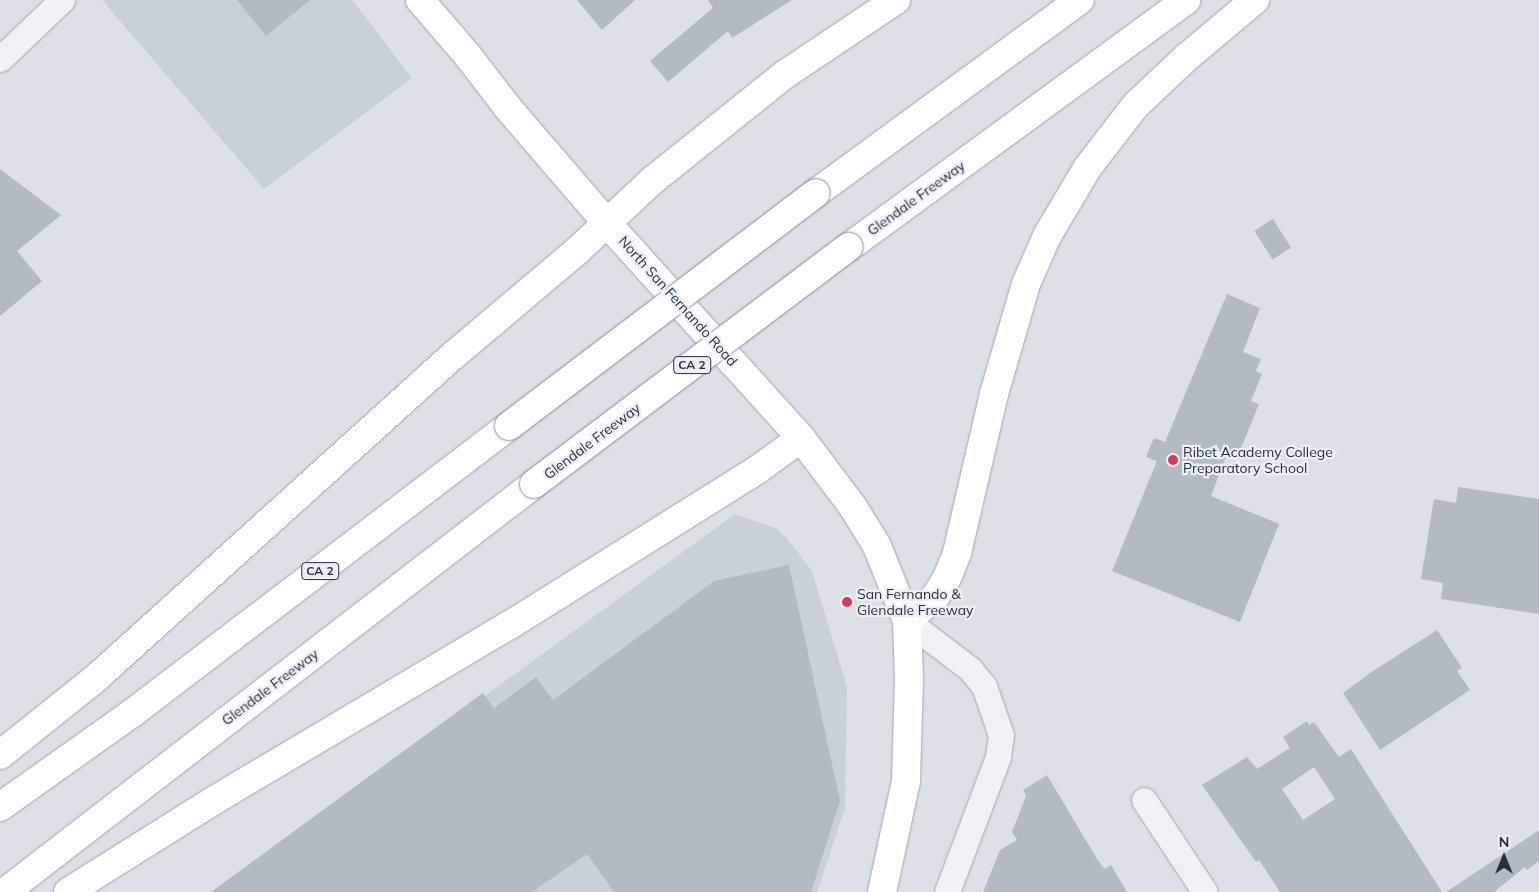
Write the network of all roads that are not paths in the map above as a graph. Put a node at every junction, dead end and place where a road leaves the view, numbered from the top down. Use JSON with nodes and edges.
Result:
{"nodes":[{"id":1,"x":62,"y":0,"type":"edge"},
{"id":2,"x":420,"y":0,"type":"edge"},
{"id":3,"x":896,"y":0,"type":"edge"},
{"id":4,"x":1080,"y":0,"type":"edge"},
{"id":5,"x":1186,"y":0,"type":"edge"},
{"id":6,"x":1249,"y":5,"type":"edge"},
{"id":7,"x":0,"y":59,"type":"edge"},
{"id":8,"x":606,"y":222,"type":"junction"},
{"id":9,"x":801,"y":438,"type":"junction"},
{"id":10,"x":907,"y":621,"type":"junction"},
{"id":11,"x":0,"y":756,"type":"edge"},
{"id":12,"x":1144,"y":800,"type":"dead end"},
{"id":13,"x":0,"y":807,"type":"edge"},
{"id":14,"x":6,"y":892,"type":"edge"},
{"id":15,"x":68,"y":892,"type":"edge"},
{"id":16,"x":882,"y":892,"type":"edge"},
{"id":17,"x":947,"y":892,"type":"edge"},
{"id":18,"x":1205,"y":892,"type":"edge"}],
"edges":[{"from":1,"to":7,"type":"street"},
{"from":2,"to":8,"type":"main road","name":"North San Fernando Road"},
{"from":3,"to":8,"type":"main road"},
{"from":4,"to":13,"type":"main road","number":"CA 2","bridge":true},
{"from":5,"to":14,"type":"main road","name":"Glendale Freeway","number":"CA 2","bridge":true},
{"from":6,"to":10,"type":"main road"},
{"from":8,"to":9,"type":"main road","name":"North San Fernando Road"},
{"from":8,"to":11,"type":"main road"},
{"from":9,"to":10,"type":"main road","name":"North San Fernando Road"},
{"from":9,"to":15,"type":"main road"},
{"from":10,"to":16,"type":"main road","name":"North San Fernando Road"},
{"from":10,"to":17,"type":"street"},
{"from":12,"to":18,"type":"street"}]}
